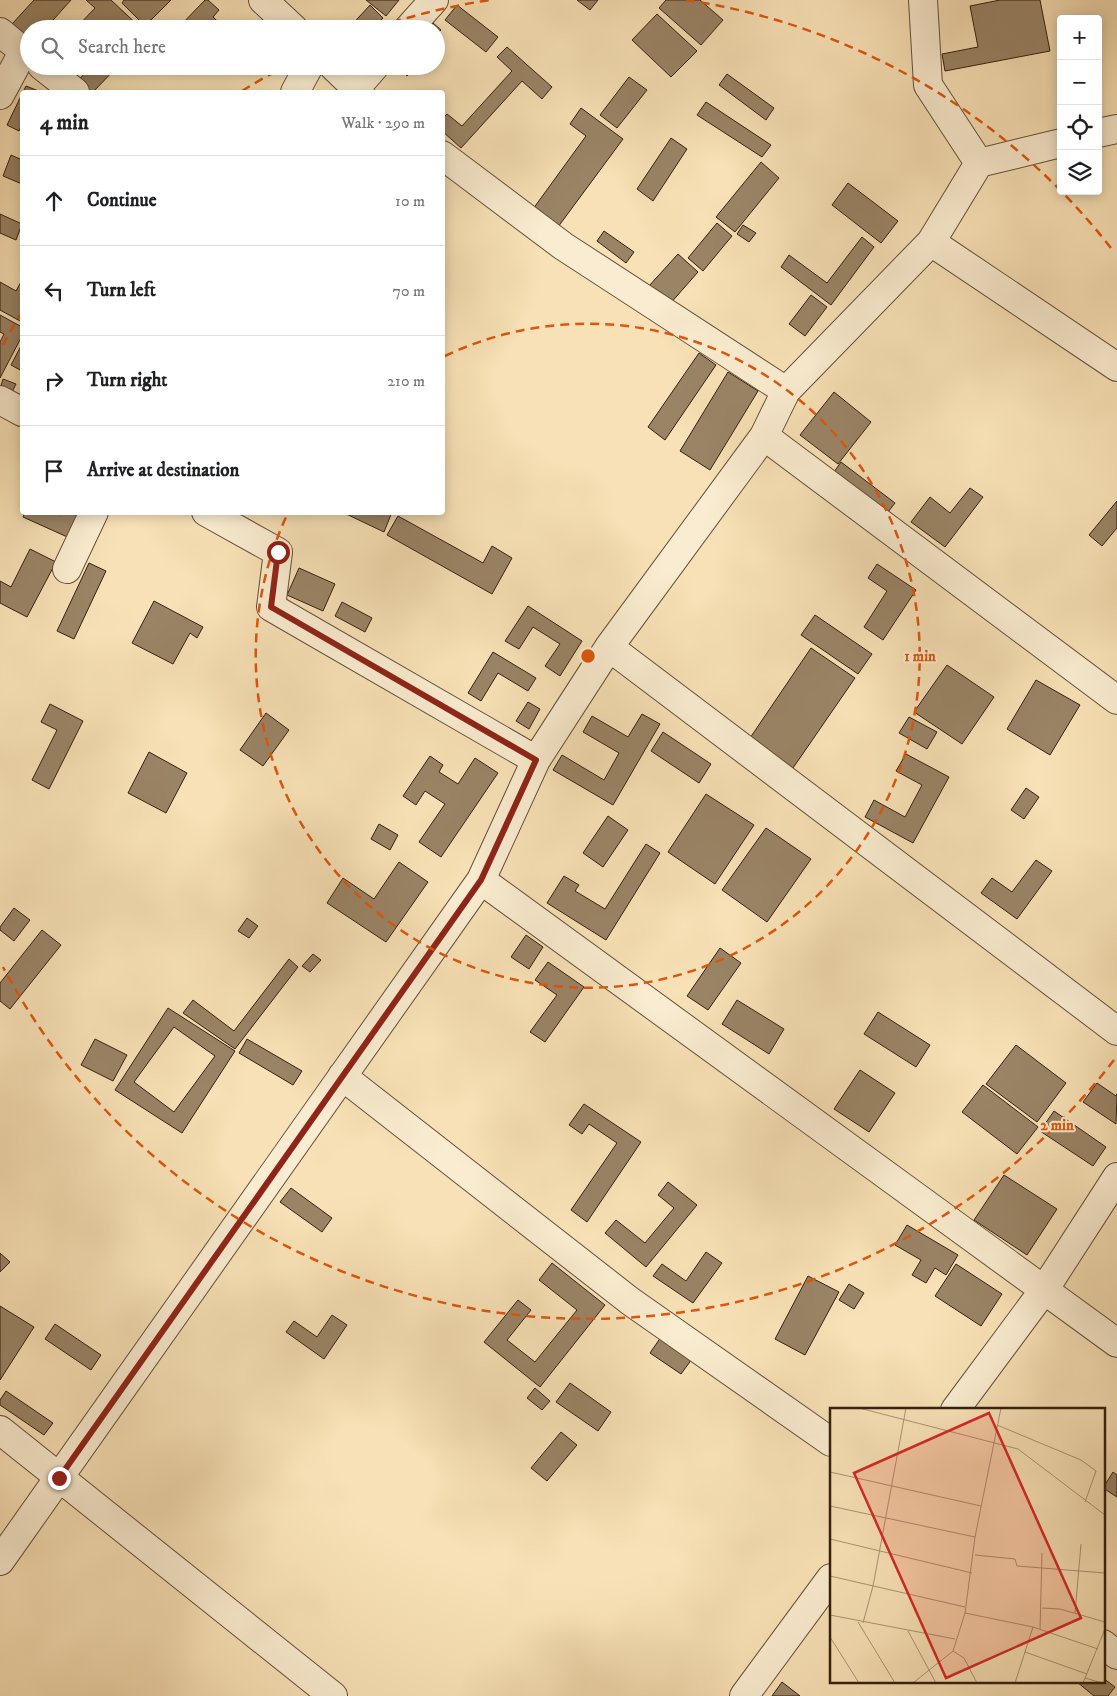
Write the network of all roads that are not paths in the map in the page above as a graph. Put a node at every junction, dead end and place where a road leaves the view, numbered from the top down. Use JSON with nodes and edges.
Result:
{"nodes":[{"id":1,"x":263,"y":0,"type":"edge"},
{"id":2,"x":434,"y":0,"type":"edge"},
{"id":3,"x":923,"y":0,"type":"edge"},
{"id":4,"x":284,"y":20,"type":"edge"},
{"id":5,"x":416,"y":20,"type":"edge"},
{"id":6,"x":0,"y":32,"type":"edge"},
{"id":7,"x":20,"y":49,"type":"edge"},
{"id":8,"x":20,"y":71,"type":"edge"},
{"id":9,"x":54,"y":75,"type":"edge"},
{"id":10,"x":305,"y":75,"type":"edge"},
{"id":11,"x":342,"y":75,"type":"edge"},
{"id":12,"x":369,"y":75,"type":"edge"},
{"id":13,"x":73,"y":90,"type":"edge"},
{"id":14,"x":296,"y":90,"type":"edge"},
{"id":15,"x":357,"y":90,"type":"edge"},
{"id":16,"x":359,"y":90,"type":"edge"},
{"id":17,"x":0,"y":95,"type":"edge"},
{"id":18,"x":1117,"y":129,"type":"edge"},
{"id":19,"x":1102,"y":132,"type":"edge"},
{"id":20,"x":1057,"y":143,"type":"edge"},
{"id":21,"x":445,"y":157,"type":"edge"},
{"id":22,"x":979,"y":162,"type":"junction"},
{"id":23,"x":931,"y":242,"type":"junction"},
{"id":24,"x":1117,"y":367,"type":"edge"},
{"id":25,"x":786,"y":391,"type":"junction"},
{"id":26,"x":0,"y":400,"type":"edge"},
{"id":27,"x":20,"y":411,"type":"edge"},
{"id":28,"x":764,"y":436,"type":"junction"},
{"id":29,"x":93,"y":515,"type":"edge"},
{"id":30,"x":211,"y":515,"type":"edge"},
{"id":31,"x":67,"y":569,"type":"dead end"},
{"id":32,"x":609,"y":647,"type":"junction"},
{"id":33,"x":1117,"y":700,"type":"edge"},
{"id":34,"x":536,"y":760,"type":"junction"},
{"id":35,"x":481,"y":880,"type":"junction"},
{"id":36,"x":1117,"y":1030,"type":"edge"},
{"id":37,"x":342,"y":1076,"type":"junction"},
{"id":38,"x":1117,"y":1177,"type":"edge"},
{"id":39,"x":1044,"y":1290,"type":"junction"},
{"id":40,"x":1117,"y":1343,"type":"edge"},
{"id":41,"x":956,"y":1408,"type":"edge"},
{"id":42,"x":0,"y":1430,"type":"edge"},
{"id":43,"x":830,"y":1441,"type":"edge"},
{"id":44,"x":59,"y":1478,"type":"junction"},
{"id":45,"x":0,"y":1561,"type":"edge"},
{"id":46,"x":830,"y":1579,"type":"edge"},
{"id":47,"x":1104,"y":1645,"type":"edge"},
{"id":48,"x":1117,"y":1655,"type":"edge"},
{"id":49,"x":333,"y":1696,"type":"edge"},
{"id":50,"x":744,"y":1696,"type":"edge"}],
"edges":[{"from":1,"to":4,"type":"street"},
{"from":2,"to":5,"type":"street"},
{"from":3,"to":22,"type":"street"},
{"from":6,"to":7,"type":"street"},
{"from":8,"to":17,"type":"street"},
{"from":9,"to":13,"type":"street"},
{"from":10,"to":14,"type":"street"},
{"from":11,"to":15,"type":"street"},
{"from":12,"to":16,"type":"street"},
{"from":18,"to":19,"type":"street"},
{"from":20,"to":22,"type":"street"},
{"from":21,"to":25,"type":"street"},
{"from":22,"to":23,"type":"street"},
{"from":23,"to":24,"type":"street"},
{"from":23,"to":25,"type":"street"},
{"from":25,"to":28,"type":"street"},
{"from":26,"to":27,"type":"street"},
{"from":28,"to":32,"type":"street"},
{"from":28,"to":33,"type":"street"},
{"from":29,"to":31,"type":"street"},
{"from":30,"to":34,"type":"street"},
{"from":32,"to":34,"type":"street"},
{"from":32,"to":36,"type":"street"},
{"from":34,"to":35,"type":"street"},
{"from":35,"to":37,"type":"street"},
{"from":35,"to":39,"type":"street"},
{"from":37,"to":43,"type":"street"},
{"from":37,"to":44,"type":"street"},
{"from":38,"to":39,"type":"street"},
{"from":39,"to":40,"type":"street"},
{"from":39,"to":41,"type":"street"},
{"from":42,"to":44,"type":"street"},
{"from":44,"to":45,"type":"street"},
{"from":44,"to":49,"type":"street"},
{"from":46,"to":50,"type":"street"},
{"from":47,"to":48,"type":"street"}]}
